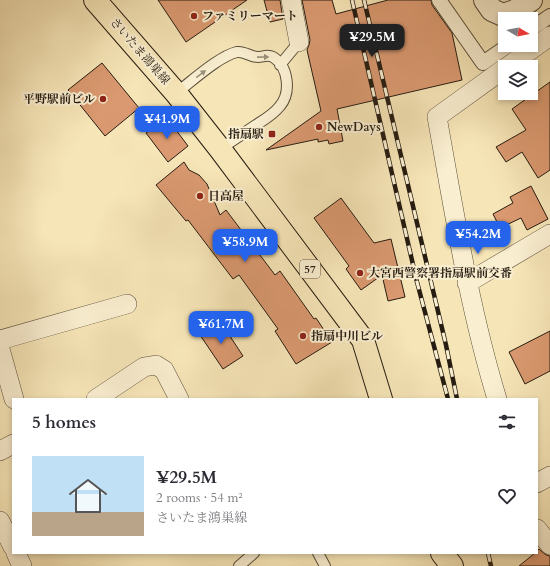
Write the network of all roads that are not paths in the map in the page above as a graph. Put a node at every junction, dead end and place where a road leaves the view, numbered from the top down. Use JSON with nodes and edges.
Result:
{"nodes":[{"id":1,"x":96,"y":0,"type":"edge"},
{"id":2,"x":291,"y":0,"type":"edge"},
{"id":3,"x":439,"y":0,"type":"edge"},
{"id":4,"x":485,"y":0,"type":"edge"},
{"id":5,"x":531,"y":0,"type":"edge"},
{"id":6,"x":550,"y":16,"type":"edge"},
{"id":7,"x":538,"y":24,"type":"edge"},
{"id":8,"x":550,"y":36,"type":"edge"},
{"id":9,"x":298,"y":42,"type":"joint"},
{"id":10,"x":499,"y":52,"type":"edge"},
{"id":11,"x":517,"y":60,"type":"edge"},
{"id":12,"x":280,"y":65,"type":"junction"},
{"id":13,"x":498,"y":74,"type":"edge"},
{"id":14,"x":176,"y":93,"type":"junction"},
{"id":15,"x":220,"y":150,"type":"junction"},
{"id":16,"x":550,"y":234,"type":"edge"},
{"id":17,"x":467,"y":283,"type":"junction"},
{"id":18,"x":127,"y":304,"type":"dead end"},
{"id":19,"x":0,"y":340,"type":"edge"},
{"id":20,"x":0,"y":349,"type":"edge"},
{"id":21,"x":4,"y":376,"type":"edge"},
{"id":22,"x":14,"y":398,"type":"edge"},
{"id":23,"x":98,"y":398,"type":"edge"},
{"id":24,"x":178,"y":398,"type":"edge"},
{"id":25,"x":381,"y":398,"type":"edge"},
{"id":26,"x":497,"y":398,"type":"edge"},
{"id":27,"x":12,"y":445,"type":"edge"},
{"id":28,"x":0,"y":452,"type":"edge"},
{"id":29,"x":550,"y":476,"type":"edge"},
{"id":30,"x":538,"y":482,"type":"edge"},
{"id":31,"x":0,"y":521,"type":"edge"},
{"id":32,"x":538,"y":530,"type":"edge"},
{"id":33,"x":12,"y":545,"type":"edge"},
{"id":34,"x":550,"y":545,"type":"edge"},
{"id":35,"x":16,"y":554,"type":"edge"},
{"id":36,"x":253,"y":554,"type":"edge"},
{"id":37,"x":319,"y":554,"type":"edge"},
{"id":38,"x":443,"y":554,"type":"edge"},
{"id":39,"x":22,"y":566,"type":"edge"},
{"id":40,"x":239,"y":566,"type":"edge"},
{"id":41,"x":325,"y":566,"type":"edge"},
{"id":42,"x":452,"y":566,"type":"edge"}],
"edges":[{"from":1,"to":14,"type":"main road","name":"さいたま鴻巣線","number":"57"},
{"from":2,"to":9,"type":"street"},
{"from":3,"to":10,"type":"street"},
{"from":4,"to":5,"type":"street"},
{"from":6,"to":7,"type":"street"},
{"from":8,"to":11,"type":"street"},
{"from":9,"to":12,"type":"lane"},
{"from":14,"to":12,"type":"lane","one_way":true},
{"from":12,"to":15,"type":"lane"},
{"from":13,"to":17,"type":"street"},
{"from":14,"to":15,"type":"main road","name":"さいたま鴻巣線","number":"57"},
{"from":15,"to":25,"type":"main road","name":"さいたま鴻巣線","number":"57"},
{"from":16,"to":17,"type":"street"},
{"from":17,"to":26,"type":"street"},
{"from":18,"to":19,"type":"street"},
{"from":20,"to":21,"type":"street"},
{"from":21,"to":22,"type":"street"},
{"from":23,"to":24,"type":"street"},
{"from":27,"to":28,"type":"street"},
{"from":29,"to":30,"type":"street"},
{"from":31,"to":33,"type":"street"},
{"from":32,"to":34,"type":"street"},
{"from":35,"to":39,"type":"street"},
{"from":36,"to":40,"type":"lane"},
{"from":37,"to":41,"type":"lane"},
{"from":38,"to":42,"type":"main road"}]}
